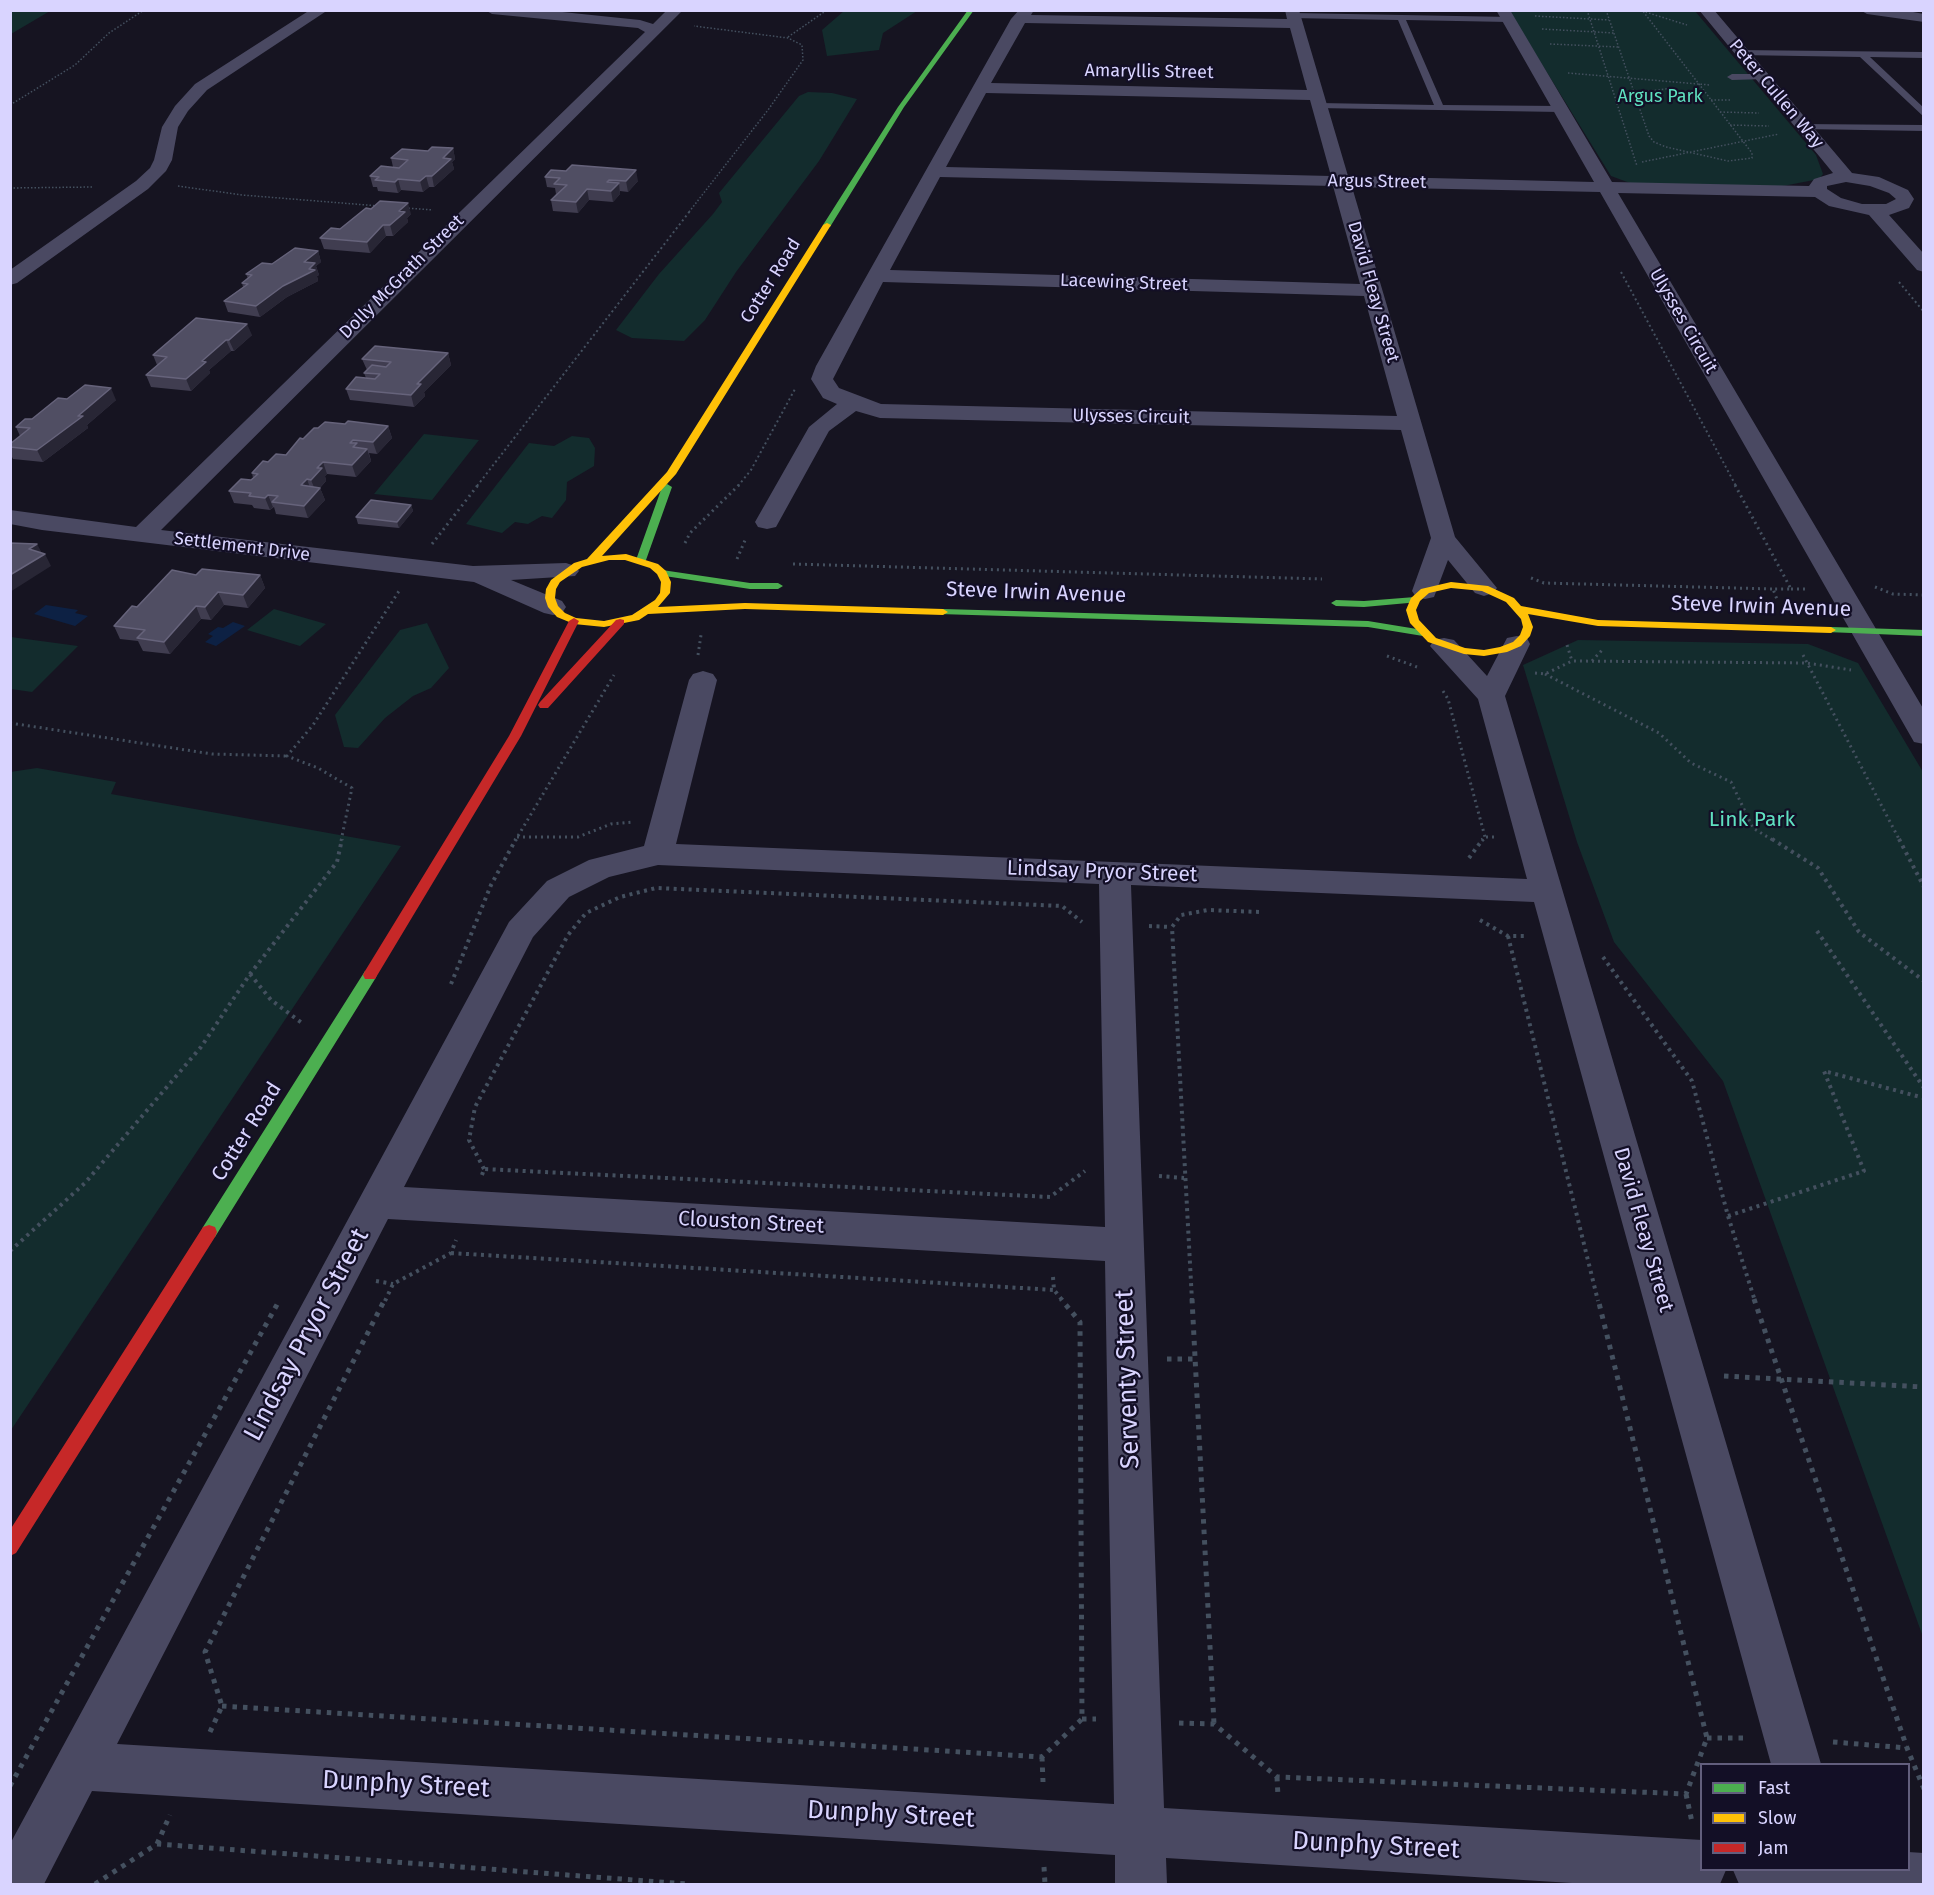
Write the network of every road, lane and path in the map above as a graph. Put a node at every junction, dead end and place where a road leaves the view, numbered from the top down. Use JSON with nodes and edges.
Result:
{"nodes":[{"id":1,"x":144,"y":10,"type":"edge"},
{"id":2,"x":321,"y":10,"type":"edge"},
{"id":3,"x":492,"y":10,"type":"edge"},
{"id":4,"x":676,"y":10,"type":"edge"},
{"id":5,"x":827,"y":10,"type":"edge"},
{"id":6,"x":971,"y":10,"type":"edge"},
{"id":7,"x":1587,"y":10,"type":"edge"},
{"id":8,"x":1605,"y":10,"type":"edge"},
{"id":9,"x":1706,"y":10,"type":"edge"},
{"id":10,"x":1868,"y":10,"type":"edge"},
{"id":11,"x":1641,"y":11,"type":"edge"},
{"id":12,"x":1023,"y":15,"type":"edge"},
{"id":13,"x":1512,"y":15,"type":"edge"},
{"id":14,"x":1294,"y":17,"type":"edge"},
{"id":15,"x":1401,"y":18,"type":"junction"},
{"id":16,"x":1923,"y":18,"type":"edge"},
{"id":17,"x":1590,"y":19,"type":"junction"},
{"id":18,"x":1609,"y":20,"type":"junction"},
{"id":19,"x":1688,"y":25,"type":"dead end"},
{"id":20,"x":942,"y":27,"type":"dead end"},
{"id":21,"x":646,"y":28,"type":"junction"},
{"id":22,"x":1534,"y":28,"type":"dead end"},
{"id":23,"x":1594,"y":32,"type":"junction"},
{"id":24,"x":1614,"y":33,"type":"junction"},
{"id":25,"x":788,"y":38,"type":"junction"},
{"id":26,"x":1543,"y":43,"type":"dead end"},
{"id":27,"x":1599,"y":46,"type":"junction"},
{"id":28,"x":1618,"y":47,"type":"junction"},
{"id":29,"x":1740,"y":52,"type":"junction"},
{"id":30,"x":1862,"y":54,"type":"junction"},
{"id":31,"x":1923,"y":55,"type":"edge"},
{"id":32,"x":1561,"y":73,"type":"dead end"},
{"id":33,"x":1664,"y":76,"type":"dead end"},
{"id":34,"x":1608,"y":77,"type":"junction"},
{"id":35,"x":1732,"y":77,"type":"dead end"},
{"id":36,"x":1762,"y":77,"type":"junction"},
{"id":37,"x":1629,"y":78,"type":"junction"},
{"id":38,"x":1668,"y":81,"type":"junction"},
{"id":39,"x":1698,"y":84,"type":"junction"},
{"id":40,"x":1718,"y":85,"type":"dead end"},
{"id":41,"x":980,"y":88,"type":"junction"},
{"id":42,"x":1634,"y":93,"type":"junction"},
{"id":43,"x":1318,"y":100,"type":"junction"},
{"id":44,"x":10,"y":105,"type":"edge"},
{"id":45,"x":901,"y":107,"type":"junction"},
{"id":46,"x":1440,"y":108,"type":"junction"},
{"id":47,"x":1560,"y":109,"type":"junction"},
{"id":48,"x":1720,"y":112,"type":"junction"},
{"id":49,"x":1759,"y":113,"type":"dead end"},
{"id":50,"x":1923,"y":114,"type":"edge"},
{"id":51,"x":1730,"y":125,"type":"junction"},
{"id":52,"x":1769,"y":126,"type":"dead end"},
{"id":53,"x":1803,"y":126,"type":"junction"},
{"id":54,"x":1923,"y":128,"type":"edge"},
{"id":55,"x":1784,"y":133,"type":"dead end"},
{"id":56,"x":1743,"y":142,"type":"junction"},
{"id":57,"x":1690,"y":152,"type":"junction"},
{"id":58,"x":1636,"y":164,"type":"junction"},
{"id":59,"x":1627,"y":165,"type":"dead end"},
{"id":60,"x":1638,"y":171,"type":"dead end"},
{"id":61,"x":934,"y":172,"type":"junction"},
{"id":62,"x":1846,"y":177,"type":"junction"},
{"id":63,"x":1341,"y":182,"type":"junction"},
{"id":64,"x":142,"y":186,"type":"junction"},
{"id":65,"x":10,"y":188,"type":"edge"},
{"id":66,"x":1605,"y":188,"type":"junction"},
{"id":67,"x":1820,"y":192,"type":"junction"},
{"id":68,"x":1902,"y":194,"type":"junction"},
{"id":69,"x":1923,"y":194,"type":"edge"},
{"id":70,"x":379,"y":206,"type":"edge"},
{"id":71,"x":402,"y":208,"type":"edge"},
{"id":72,"x":1875,"y":210,"type":"junction"},
{"id":73,"x":463,"y":217,"type":"junction"},
{"id":74,"x":1923,"y":266,"type":"edge"},
{"id":75,"x":1619,"y":268,"type":"dead end"},
{"id":76,"x":1893,"y":274,"type":"dead end"},
{"id":77,"x":876,"y":276,"type":"junction"},
{"id":78,"x":10,"y":279,"type":"edge"},
{"id":79,"x":1372,"y":290,"type":"junction"},
{"id":80,"x":1923,"y":312,"type":"edge"},
{"id":81,"x":798,"y":380,"type":"dead end"},
{"id":82,"x":853,"y":403,"type":"junction"},
{"id":83,"x":1410,"y":423,"type":"junction"},
{"id":84,"x":671,"y":474,"type":"junction"},
{"id":85,"x":10,"y":517,"type":"edge"},
{"id":86,"x":767,"y":522,"type":"dead end"},
{"id":87,"x":142,"y":535,"type":"junction"},
{"id":88,"x":1443,"y":538,"type":"junction"},
{"id":89,"x":685,"y":543,"type":"dead end"},
{"id":90,"x":592,"y":560,"type":"junction"},
{"id":91,"x":641,"y":560,"type":"junction"},
{"id":92,"x":782,"y":563,"type":"dead end"},
{"id":93,"x":414,"y":567,"type":"junction"},
{"id":94,"x":566,"y":572,"type":"junction"},
{"id":95,"x":662,"y":573,"type":"junction"},
{"id":96,"x":473,"y":574,"type":"junction"},
{"id":97,"x":1324,"y":579,"type":"dead end"},
{"id":98,"x":1544,"y":583,"type":"dead end"},
{"id":99,"x":797,"y":587,"type":"dead end"},
{"id":100,"x":1484,"y":588,"type":"junction"},
{"id":101,"x":1773,"y":590,"type":"junction"},
{"id":102,"x":1420,"y":596,"type":"junction"},
{"id":103,"x":1316,"y":602,"type":"dead end"},
{"id":104,"x":553,"y":607,"type":"junction"},
{"id":105,"x":1520,"y":609,"type":"junction"},
{"id":106,"x":648,"y":611,"type":"junction"},
{"id":107,"x":574,"y":621,"type":"junction"},
{"id":108,"x":620,"y":622,"type":"junction"},
{"id":109,"x":1598,"y":623,"type":"junction"},
{"id":110,"x":1790,"y":629,"type":"junction"},
{"id":111,"x":1561,"y":630,"type":"dead end"},
{"id":112,"x":1863,"y":631,"type":"junction"},
{"id":113,"x":1543,"y":633,"type":"dead end"},
{"id":114,"x":1923,"y":633,"type":"edge"},
{"id":115,"x":1433,"y":639,"type":"junction"},
{"id":116,"x":1521,"y":640,"type":"junction"},
{"id":117,"x":1385,"y":655,"type":"dead end"},
{"id":118,"x":1807,"y":663,"type":"junction"},
{"id":119,"x":620,"y":666,"type":"dead end"},
{"id":120,"x":1419,"y":667,"type":"dead end"},
{"id":121,"x":1848,"y":670,"type":"dead end"},
{"id":122,"x":704,"y":680,"type":"dead end"},
{"id":123,"x":1442,"y":690,"type":"dead end"},
{"id":124,"x":1491,"y":696,"type":"junction"},
{"id":125,"x":10,"y":723,"type":"edge"},
{"id":126,"x":1923,"y":735,"type":"edge"},
{"id":127,"x":515,"y":736,"type":"junction"},
{"id":128,"x":287,"y":756,"type":"junction"},
{"id":129,"x":1485,"y":837,"type":"dead end"},
{"id":130,"x":658,"y":854,"type":"junction"},
{"id":131,"x":1115,"y":873,"type":"junction"},
{"id":132,"x":1923,"y":887,"type":"edge"},
{"id":133,"x":1546,"y":891,"type":"junction"},
{"id":134,"x":1268,"y":912,"type":"dead end"},
{"id":135,"x":1469,"y":920,"type":"dead end"},
{"id":136,"x":1085,"y":925,"type":"dead end"},
{"id":137,"x":1816,"y":931,"type":"dead end"},
{"id":138,"x":1509,"y":936,"type":"junction"},
{"id":139,"x":1559,"y":936,"type":"junction"},
{"id":140,"x":250,"y":974,"type":"junction"},
{"id":141,"x":1923,"y":981,"type":"edge"},
{"id":142,"x":448,"y":992,"type":"dead end"},
{"id":143,"x":334,"y":1033,"type":"junction"},
{"id":144,"x":1923,"y":1088,"type":"edge"},
{"id":145,"x":1923,"y":1098,"type":"edge"},
{"id":146,"x":1083,"y":1159,"type":"dead end"},
{"id":147,"x":484,"y":1169,"type":"dead end"},
{"id":148,"x":1050,"y":1197,"type":"dead end"},
{"id":149,"x":377,"y":1202,"type":"junction"},
{"id":150,"x":1728,"y":1216,"type":"junction"},
{"id":151,"x":1124,"y":1245,"type":"junction"},
{"id":152,"x":10,"y":1251,"type":"edge"},
{"id":153,"x":451,"y":1252,"type":"dead end"},
{"id":154,"x":393,"y":1284,"type":"dead end"},
{"id":155,"x":281,"y":1298,"type":"dead end"},
{"id":156,"x":1684,"y":1373,"type":"junction"},
{"id":157,"x":1780,"y":1379,"type":"junction"},
{"id":158,"x":1923,"y":1387,"type":"edge"},
{"id":159,"x":10,"y":1547,"type":"edge"},
{"id":160,"x":1796,"y":1763,"type":"edge"},
{"id":161,"x":80,"y":1766,"type":"junction"},
{"id":162,"x":10,"y":1786,"type":"edge"},
{"id":163,"x":1923,"y":1789,"type":"edge"},
{"id":164,"x":1140,"y":1831,"type":"junction"},
{"id":165,"x":1700,"y":1866,"type":"edge"},
{"id":166,"x":1778,"y":1871,"type":"edge"},
{"id":167,"x":1827,"y":1876,"type":"edge"},
{"id":168,"x":1923,"y":1879,"type":"edge"},
{"id":169,"x":17,"y":1884,"type":"edge"},
{"id":170,"x":95,"y":1884,"type":"edge"},
{"id":171,"x":687,"y":1884,"type":"edge"},
{"id":172,"x":1141,"y":1884,"type":"edge"}],
"edges":[{"from":1,"to":44,"type":"path"},
{"from":2,"to":64,"type":"street"},
{"from":3,"to":21,"type":"street"},
{"from":4,"to":21,"type":"street","name":"Dolly McGrath Street"},
{"from":5,"to":25,"type":"path"},
{"from":6,"to":45,"type":"main road","name":"Cotter Road"},
{"from":7,"to":17,"type":"path"},
{"from":8,"to":18,"type":"path"},
{"from":9,"to":29,"type":"street","name":"Peter Cullen Way"},
{"from":10,"to":16,"type":"street"},
{"from":11,"to":19,"type":"path"},
{"from":11,"to":39,"type":"path"},
{"from":12,"to":14,"type":"street"},
{"from":12,"to":41,"type":"street","name":"Ulysses Circuit"},
{"from":13,"to":15,"type":"lane"},
{"from":13,"to":17,"type":"path"},
{"from":13,"to":47,"type":"street","name":"Ulysses Circuit"},
{"from":14,"to":15,"type":"lane"},
{"from":14,"to":43,"type":"street","name":"David Fleay Street"},
{"from":15,"to":46,"type":"lane"},
{"from":17,"to":18,"type":"path"},
{"from":17,"to":23,"type":"path"},
{"from":18,"to":24,"type":"path"},
{"from":20,"to":45,"type":"main road","name":"Cotter Road"},
{"from":21,"to":25,"type":"path"},
{"from":21,"to":73,"type":"street","name":"Dolly McGrath Street"},
{"from":22,"to":23,"type":"path"},
{"from":23,"to":24,"type":"path"},
{"from":23,"to":27,"type":"path"},
{"from":24,"to":28,"type":"path"},
{"from":25,"to":93,"type":"path"},
{"from":26,"to":27,"type":"path"},
{"from":27,"to":28,"type":"path"},
{"from":27,"to":34,"type":"path"},
{"from":28,"to":37,"type":"path"},
{"from":29,"to":30,"type":"lane"},
{"from":29,"to":36,"type":"street","name":"Peter Cullen Way"},
{"from":30,"to":31,"type":"lane"},
{"from":30,"to":50,"type":"lane"},
{"from":32,"to":34,"type":"path"},
{"from":33,"to":38,"type":"path"},
{"from":34,"to":37,"type":"path"},
{"from":34,"to":58,"type":"path"},
{"from":35,"to":36,"type":"lane"},
{"from":36,"to":53,"type":"street","name":"Peter Cullen Way"},
{"from":37,"to":38,"type":"path"},
{"from":37,"to":42,"type":"path"},
{"from":38,"to":39,"type":"path"},
{"from":38,"to":42,"type":"path"},
{"from":39,"to":40,"type":"path"},
{"from":39,"to":48,"type":"path"},
{"from":41,"to":43,"type":"street","name":"Amaryllis Street"},
{"from":41,"to":61,"type":"street","name":"Ulysses Circuit"},
{"from":42,"to":57,"type":"path"},
{"from":43,"to":46,"type":"lane"},
{"from":43,"to":63,"type":"street","name":"David Fleay Street"},
{"from":45,"to":84,"type":"main road","name":"Cotter Road"},
{"from":46,"to":47,"type":"lane"},
{"from":47,"to":66,"type":"street","name":"Ulysses Circuit"},
{"from":48,"to":49,"type":"path"},
{"from":48,"to":51,"type":"path"},
{"from":51,"to":52,"type":"path"},
{"from":51,"to":56,"type":"path"},
{"from":53,"to":54,"type":"lane"},
{"from":53,"to":62,"type":"street","name":"Peter Cullen Way"},
{"from":55,"to":56,"type":"path"},
{"from":56,"to":57,"type":"path"},
{"from":56,"to":57,"type":"path"},
{"from":57,"to":58,"type":"path"},
{"from":58,"to":59,"type":"path"},
{"from":58,"to":60,"type":"path"},
{"from":61,"to":63,"type":"street","name":"Argus Street"},
{"from":61,"to":77,"type":"street","name":"Ulysses Circuit"},
{"from":62,"to":67,"type":"street","name":"Peter Cullen Way"},
{"from":62,"to":68,"type":"street","name":"Peter Cullen Way"},
{"from":63,"to":66,"type":"street","name":"Argus Street"},
{"from":63,"to":79,"type":"street","name":"David Fleay Street"},
{"from":64,"to":65,"type":"path"},
{"from":64,"to":70,"type":"path"},
{"from":64,"to":78,"type":"street"},
{"from":66,"to":67,"type":"street","name":"Argus Street"},
{"from":66,"to":112,"type":"street","name":"Ulysses Circuit"},
{"from":67,"to":72,"type":"street"},
{"from":68,"to":69,"type":"street"},
{"from":68,"to":72,"type":"street"},
{"from":71,"to":73,"type":"path"},
{"from":72,"to":74,"type":"street"},
{"from":73,"to":87,"type":"street","name":"Dolly McGrath Street"},
{"from":75,"to":101,"type":"path"},
{"from":76,"to":80,"type":"path"},
{"from":77,"to":79,"type":"street","name":"Lacewing Street"},
{"from":77,"to":82,"type":"street","name":"Ulysses Circuit"},
{"from":79,"to":83,"type":"street","name":"David Fleay Street"},
{"from":81,"to":89,"type":"path"},
{"from":82,"to":83,"type":"street","name":"Ulysses Circuit"},
{"from":82,"to":86,"type":"street"},
{"from":83,"to":88,"type":"street","name":"David Fleay Street"},
{"from":84,"to":90,"type":"main road","name":"Cotter Road"},
{"from":84,"to":91,"type":"main road","name":"Cotter Road"},
{"from":85,"to":87,"type":"street","name":"Settlement Drive"},
{"from":87,"to":93,"type":"street","name":"Settlement Drive"},
{"from":88,"to":100,"type":"street","name":"David Fleay Street"},
{"from":88,"to":102,"type":"street"},
{"from":90,"to":91,"type":"main road"},
{"from":90,"to":94,"type":"main road"},
{"from":91,"to":95,"type":"main road"},
{"from":92,"to":97,"type":"path"},
{"from":93,"to":96,"type":"street","name":"Settlement Drive"},
{"from":93,"to":128,"type":"path"},
{"from":94,"to":96,"type":"street","name":"Settlement Drive"},
{"from":94,"to":104,"type":"main road"},
{"from":95,"to":99,"type":"main road"},
{"from":95,"to":106,"type":"main road"},
{"from":96,"to":104,"type":"street","name":"Settlement Drive"},
{"from":98,"to":101,"type":"path"},
{"from":100,"to":102,"type":"main road"},
{"from":100,"to":105,"type":"main road"},
{"from":101,"to":110,"type":"path"},
{"from":102,"to":103,"type":"main road"},
{"from":102,"to":115,"type":"main road"},
{"from":104,"to":107,"type":"main road"},
{"from":105,"to":109,"type":"main road","name":"Steve Irwin Avenue"},
{"from":105,"to":116,"type":"main road"},
{"from":106,"to":108,"type":"main road"},
{"from":106,"to":115,"type":"main road","name":"Steve Irwin Avenue"},
{"from":107,"to":108,"type":"main road"},
{"from":107,"to":127,"type":"main road","name":"Cotter Road"},
{"from":108,"to":127,"type":"main road","name":"Cotter Road"},
{"from":109,"to":110,"type":"main road","name":"Steve Irwin Avenue"},
{"from":109,"to":111,"type":"main road","name":"Steve Irwin Avenue"},
{"from":110,"to":112,"type":"main road","name":"Steve Irwin Avenue"},
{"from":110,"to":118,"type":"path"},
{"from":112,"to":114,"type":"main road","name":"Steve Irwin Avenue"},
{"from":112,"to":126,"type":"street","name":"Ulysses Circuit"},
{"from":113,"to":116,"type":"main road"},
{"from":115,"to":116,"type":"main road"},
{"from":115,"to":124,"type":"street","name":"David Fleay Street"},
{"from":116,"to":124,"type":"street"},
{"from":117,"to":120,"type":"path"},
{"from":118,"to":121,"type":"path"},
{"from":118,"to":132,"type":"path"},
{"from":118,"to":141,"type":"path"},
{"from":119,"to":142,"type":"path"},
{"from":122,"to":130,"type":"street"},
{"from":123,"to":129,"type":"path"},
{"from":124,"to":133,"type":"street","name":"David Fleay Street"},
{"from":125,"to":128,"type":"path"},
{"from":127,"to":143,"type":"main road","name":"Cotter Road"},
{"from":128,"to":140,"type":"path"},
{"from":130,"to":131,"type":"street","name":"Lindsay Pryor Street"},
{"from":130,"to":149,"type":"street","name":"Lindsay Pryor Street"},
{"from":131,"to":133,"type":"street","name":"Lindsay Pryor Street"},
{"from":131,"to":151,"type":"street","name":"Serventy Street"},
{"from":133,"to":139,"type":"street","name":"David Fleay Street"},
{"from":134,"to":138,"type":"path"},
{"from":135,"to":138,"type":"path"},
{"from":136,"to":147,"type":"path"},
{"from":137,"to":144,"type":"path"},
{"from":138,"to":139,"type":"path"},
{"from":139,"to":150,"type":"path"},
{"from":139,"to":156,"type":"street","name":"David Fleay Street"},
{"from":140,"to":143,"type":"path"},
{"from":140,"to":152,"type":"path"},
{"from":143,"to":159,"type":"main road","name":"Cotter Road"},
{"from":145,"to":150,"type":"path"},
{"from":146,"to":148,"type":"path"},
{"from":149,"to":151,"type":"street","name":"Clouston Street"},
{"from":149,"to":161,"type":"street","name":"Lindsay Pryor Street"},
{"from":150,"to":157,"type":"path"},
{"from":151,"to":164,"type":"street","name":"Serventy Street"},
{"from":153,"to":154,"type":"path"},
{"from":155,"to":162,"type":"path"},
{"from":156,"to":157,"type":"path"},
{"from":156,"to":160,"type":"street","name":"David Fleay Street"},
{"from":157,"to":158,"type":"path"},
{"from":157,"to":163,"type":"path"},
{"from":161,"to":164,"type":"street","name":"Dunphy Street"},
{"from":161,"to":169,"type":"street","name":"Lindsay Pryor Street"},
{"from":164,"to":165,"type":"street","name":"Dunphy Street"},
{"from":164,"to":172,"type":"street","name":"Serventy Street"},
{"from":166,"to":167,"type":"street"},
{"from":167,"to":168,"type":"street"},
{"from":170,"to":171,"type":"path"}]}
